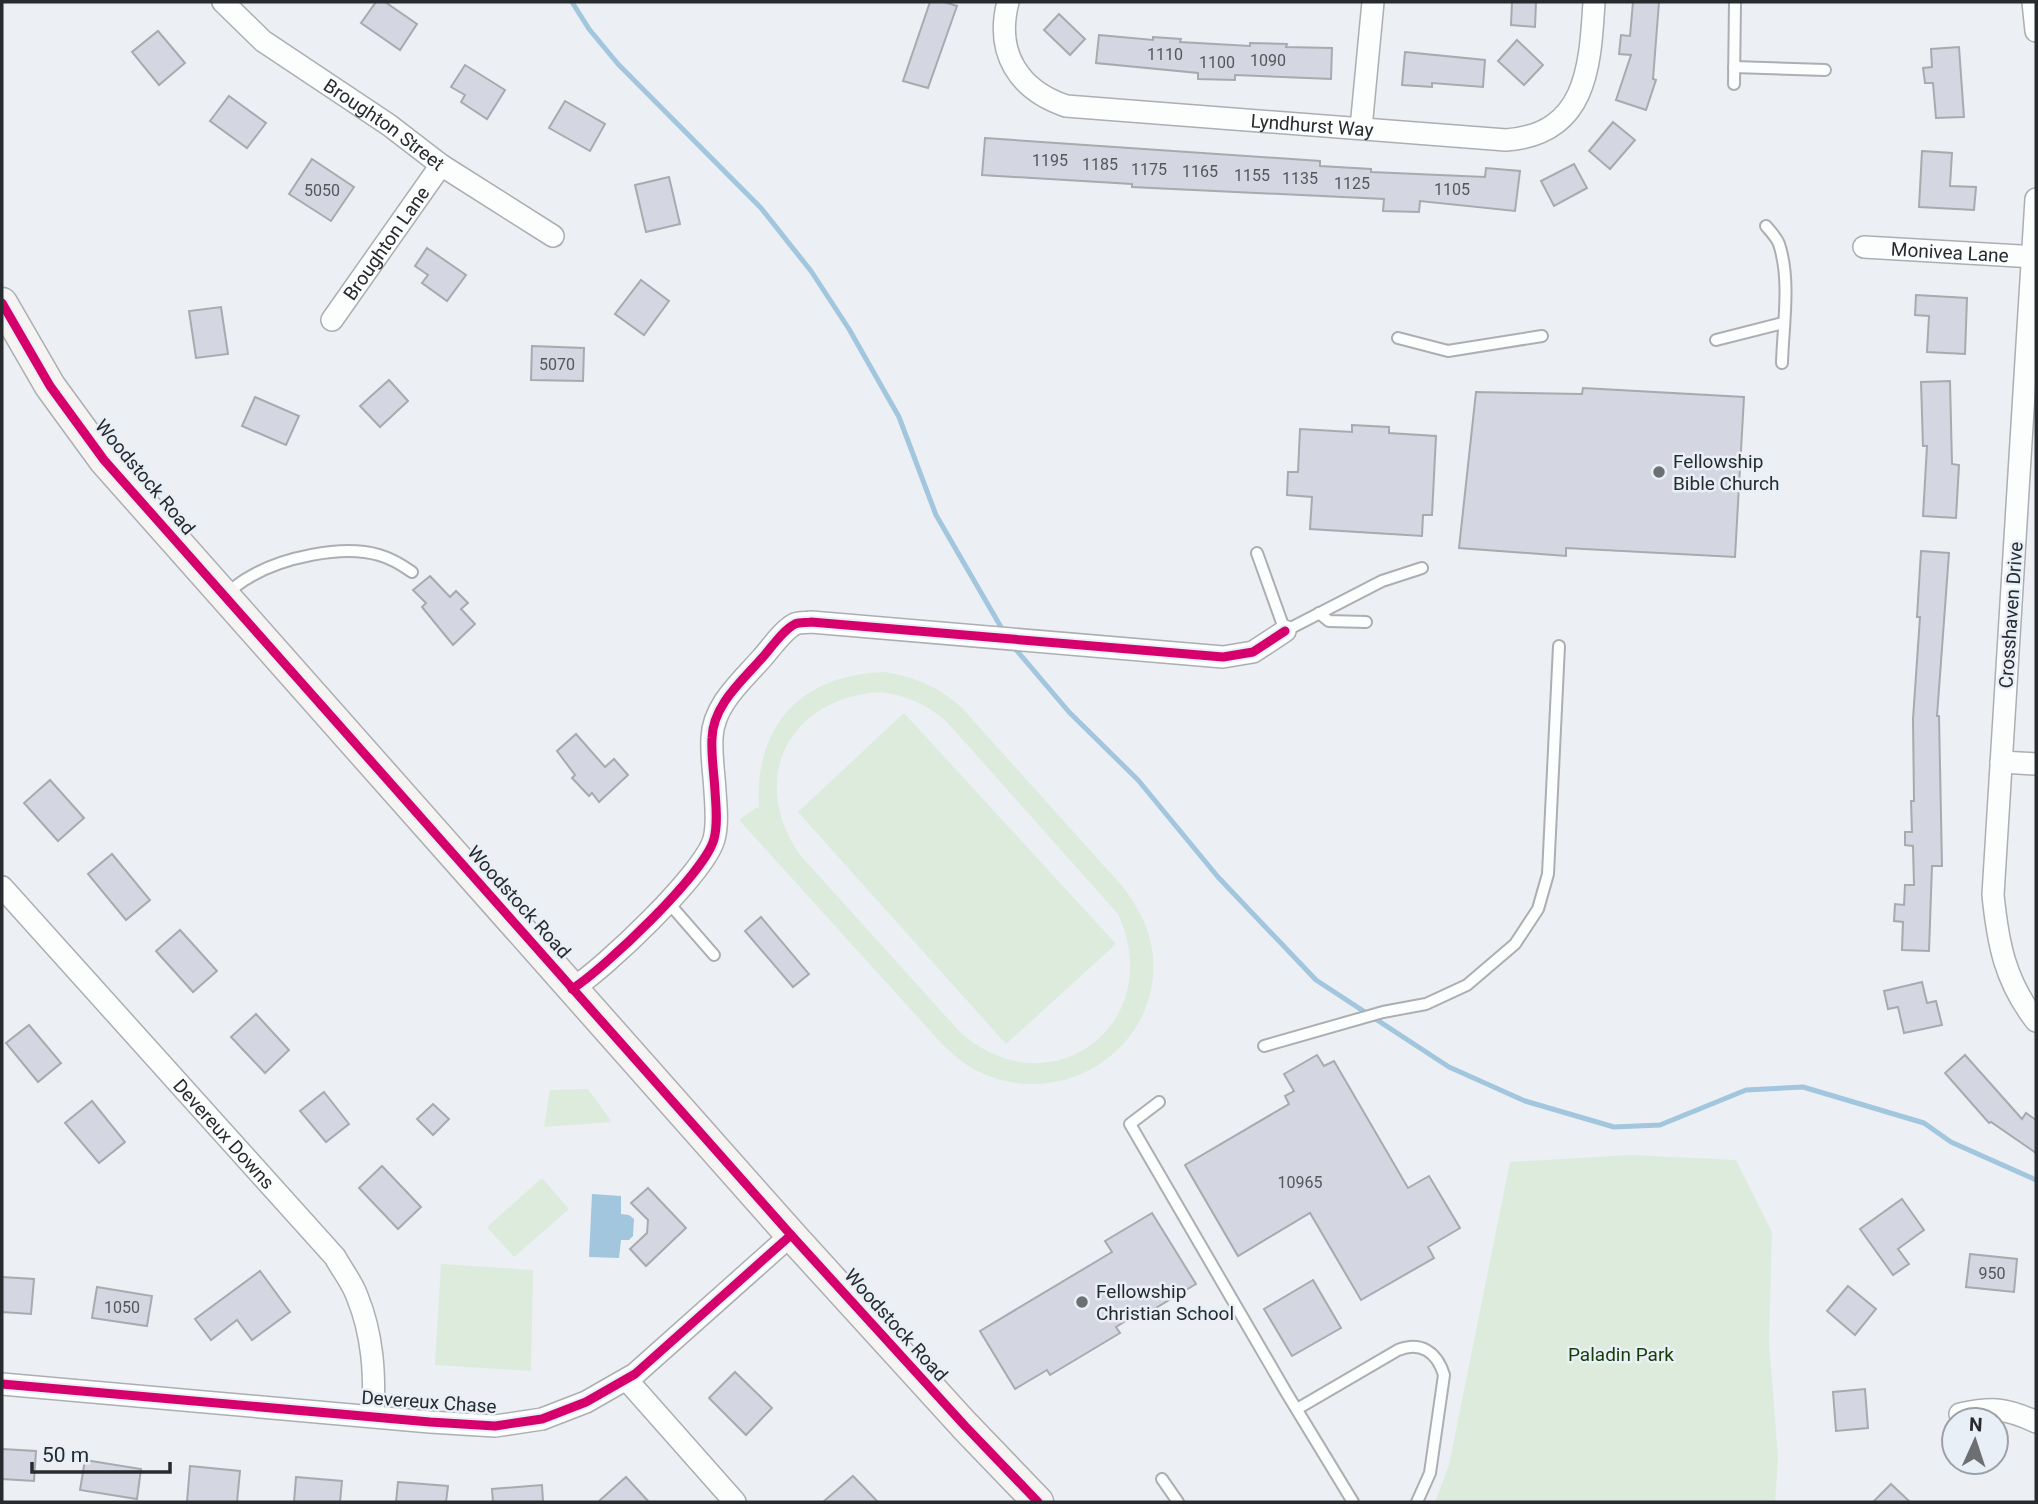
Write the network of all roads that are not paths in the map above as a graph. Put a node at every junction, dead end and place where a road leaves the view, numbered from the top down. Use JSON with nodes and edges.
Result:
{"nodes":[{"id":1,"x":223,"y":2,"type":"edge"},
{"id":2,"x":1008,"y":2,"type":"edge"},
{"id":3,"x":1373,"y":2,"type":"edge"},
{"id":4,"x":1594,"y":2,"type":"edge"},
{"id":5,"x":1735,"y":2,"type":"edge"},
{"id":6,"x":2033,"y":2,"type":"edge"},
{"id":7,"x":2036,"y":31,"type":"edge"},
{"id":8,"x":1734,"y":67,"type":"junction"},
{"id":9,"x":1825,"y":70,"type":"dead end"},
{"id":10,"x":1734,"y":84,"type":"dead end"},
{"id":11,"x":1361,"y":128,"type":"junction"},
{"id":12,"x":441,"y":165,"type":"junction"},
{"id":13,"x":2036,"y":199,"type":"edge"},
{"id":14,"x":1766,"y":226,"type":"dead end"},
{"id":15,"x":553,"y":236,"type":"dead end"},
{"id":16,"x":1864,"y":247,"type":"dead end"},
{"id":17,"x":2035,"y":257,"type":"edge"},
{"id":18,"x":2,"y":303,"type":"edge"},
{"id":19,"x":332,"y":320,"type":"dead end"},
{"id":20,"x":1783,"y":323,"type":"junction"},
{"id":21,"x":1542,"y":336,"type":"dead end"},
{"id":22,"x":1398,"y":338,"type":"dead end"},
{"id":23,"x":1716,"y":340,"type":"dead end"},
{"id":24,"x":1782,"y":363,"type":"dead end"},
{"id":25,"x":1256,"y":553,"type":"dead end"},
{"id":26,"x":1422,"y":568,"type":"dead end"},
{"id":27,"x":412,"y":572,"type":"dead end"},
{"id":28,"x":224,"y":596,"type":"junction"},
{"id":29,"x":1319,"y":613,"type":"junction"},
{"id":30,"x":1366,"y":622,"type":"dead end"},
{"id":31,"x":1285,"y":631,"type":"junction"},
{"id":32,"x":1559,"y":646,"type":"dead end"},
{"id":33,"x":2001,"y":762,"type":"junction"},
{"id":34,"x":2036,"y":764,"type":"edge"},
{"id":35,"x":2,"y":887,"type":"edge"},
{"id":36,"x":667,"y":901,"type":"junction"},
{"id":37,"x":714,"y":956,"type":"dead end"},
{"id":38,"x":572,"y":989,"type":"junction"},
{"id":39,"x":2036,"y":1021,"type":"edge"},
{"id":40,"x":1264,"y":1046,"type":"dead end"},
{"id":41,"x":1159,"y":1102,"type":"dead end"},
{"id":42,"x":791,"y":1235,"type":"junction"},
{"id":43,"x":626,"y":1380,"type":"junction"},
{"id":44,"x":2,"y":1384,"type":"edge"},
{"id":45,"x":1297,"y":1409,"type":"junction"},
{"id":46,"x":2010,"y":1412,"type":"edge"},
{"id":47,"x":373,"y":1416,"type":"junction"},
{"id":48,"x":2036,"y":1422,"type":"edge"},
{"id":49,"x":1162,"y":1479,"type":"dead end"},
{"id":50,"x":735,"y":1502,"type":"edge"},
{"id":51,"x":1038,"y":1502,"type":"edge"},
{"id":52,"x":1178,"y":1502,"type":"edge"},
{"id":53,"x":1353,"y":1502,"type":"edge"},
{"id":54,"x":1417,"y":1502,"type":"edge"}],
"edges":[{"from":1,"to":12,"type":"street","name":"Broughton Street"},
{"from":2,"to":11,"type":"street","name":"Lyndhurst Way"},
{"from":3,"to":11,"type":"street"},
{"from":4,"to":11,"type":"street","name":"Lyndhurst Way"},
{"from":5,"to":8,"type":"lane"},
{"from":6,"to":7,"type":"street"},
{"from":8,"to":9,"type":"lane"},
{"from":8,"to":10,"type":"lane"},
{"from":12,"to":15,"type":"street","name":"Broughton Street"},
{"from":12,"to":19,"type":"street","name":"Broughton Lane"},
{"from":13,"to":17,"type":"street","name":"Crosshaven Drive"},
{"from":14,"to":20,"type":"lane"},
{"from":16,"to":17,"type":"street","name":"Monivea Lane"},
{"from":17,"to":33,"type":"street","name":"Crosshaven Drive"},
{"from":18,"to":28,"type":"street","name":"Woodstock Road"},
{"from":20,"to":23,"type":"lane"},
{"from":20,"to":24,"type":"lane"},
{"from":21,"to":22,"type":"lane"},
{"from":25,"to":31,"type":"lane"},
{"from":26,"to":29,"type":"lane"},
{"from":27,"to":28,"type":"lane"},
{"from":28,"to":38,"type":"street","name":"Woodstock Road"},
{"from":29,"to":30,"type":"lane"},
{"from":29,"to":31,"type":"lane"},
{"from":31,"to":36,"type":"street"},
{"from":32,"to":40,"type":"lane"},
{"from":33,"to":34,"type":"street"},
{"from":33,"to":39,"type":"street","name":"Crosshaven Drive"},
{"from":35,"to":47,"type":"street","name":"Devereux Downs"},
{"from":36,"to":37,"type":"lane"},
{"from":36,"to":38,"type":"street"},
{"from":38,"to":42,"type":"street","name":"Woodstock Road"},
{"from":41,"to":45,"type":"lane"},
{"from":42,"to":43,"type":"street","name":"Devereux Chase"},
{"from":42,"to":51,"type":"street","name":"Woodstock Road"},
{"from":43,"to":47,"type":"street","name":"Devereux Chase"},
{"from":43,"to":50,"type":"street"},
{"from":44,"to":47,"type":"street","name":"Devereux Chase"},
{"from":45,"to":53,"type":"lane"},
{"from":45,"to":54,"type":"lane"},
{"from":46,"to":48,"type":"street"},
{"from":49,"to":52,"type":"lane"}]}
